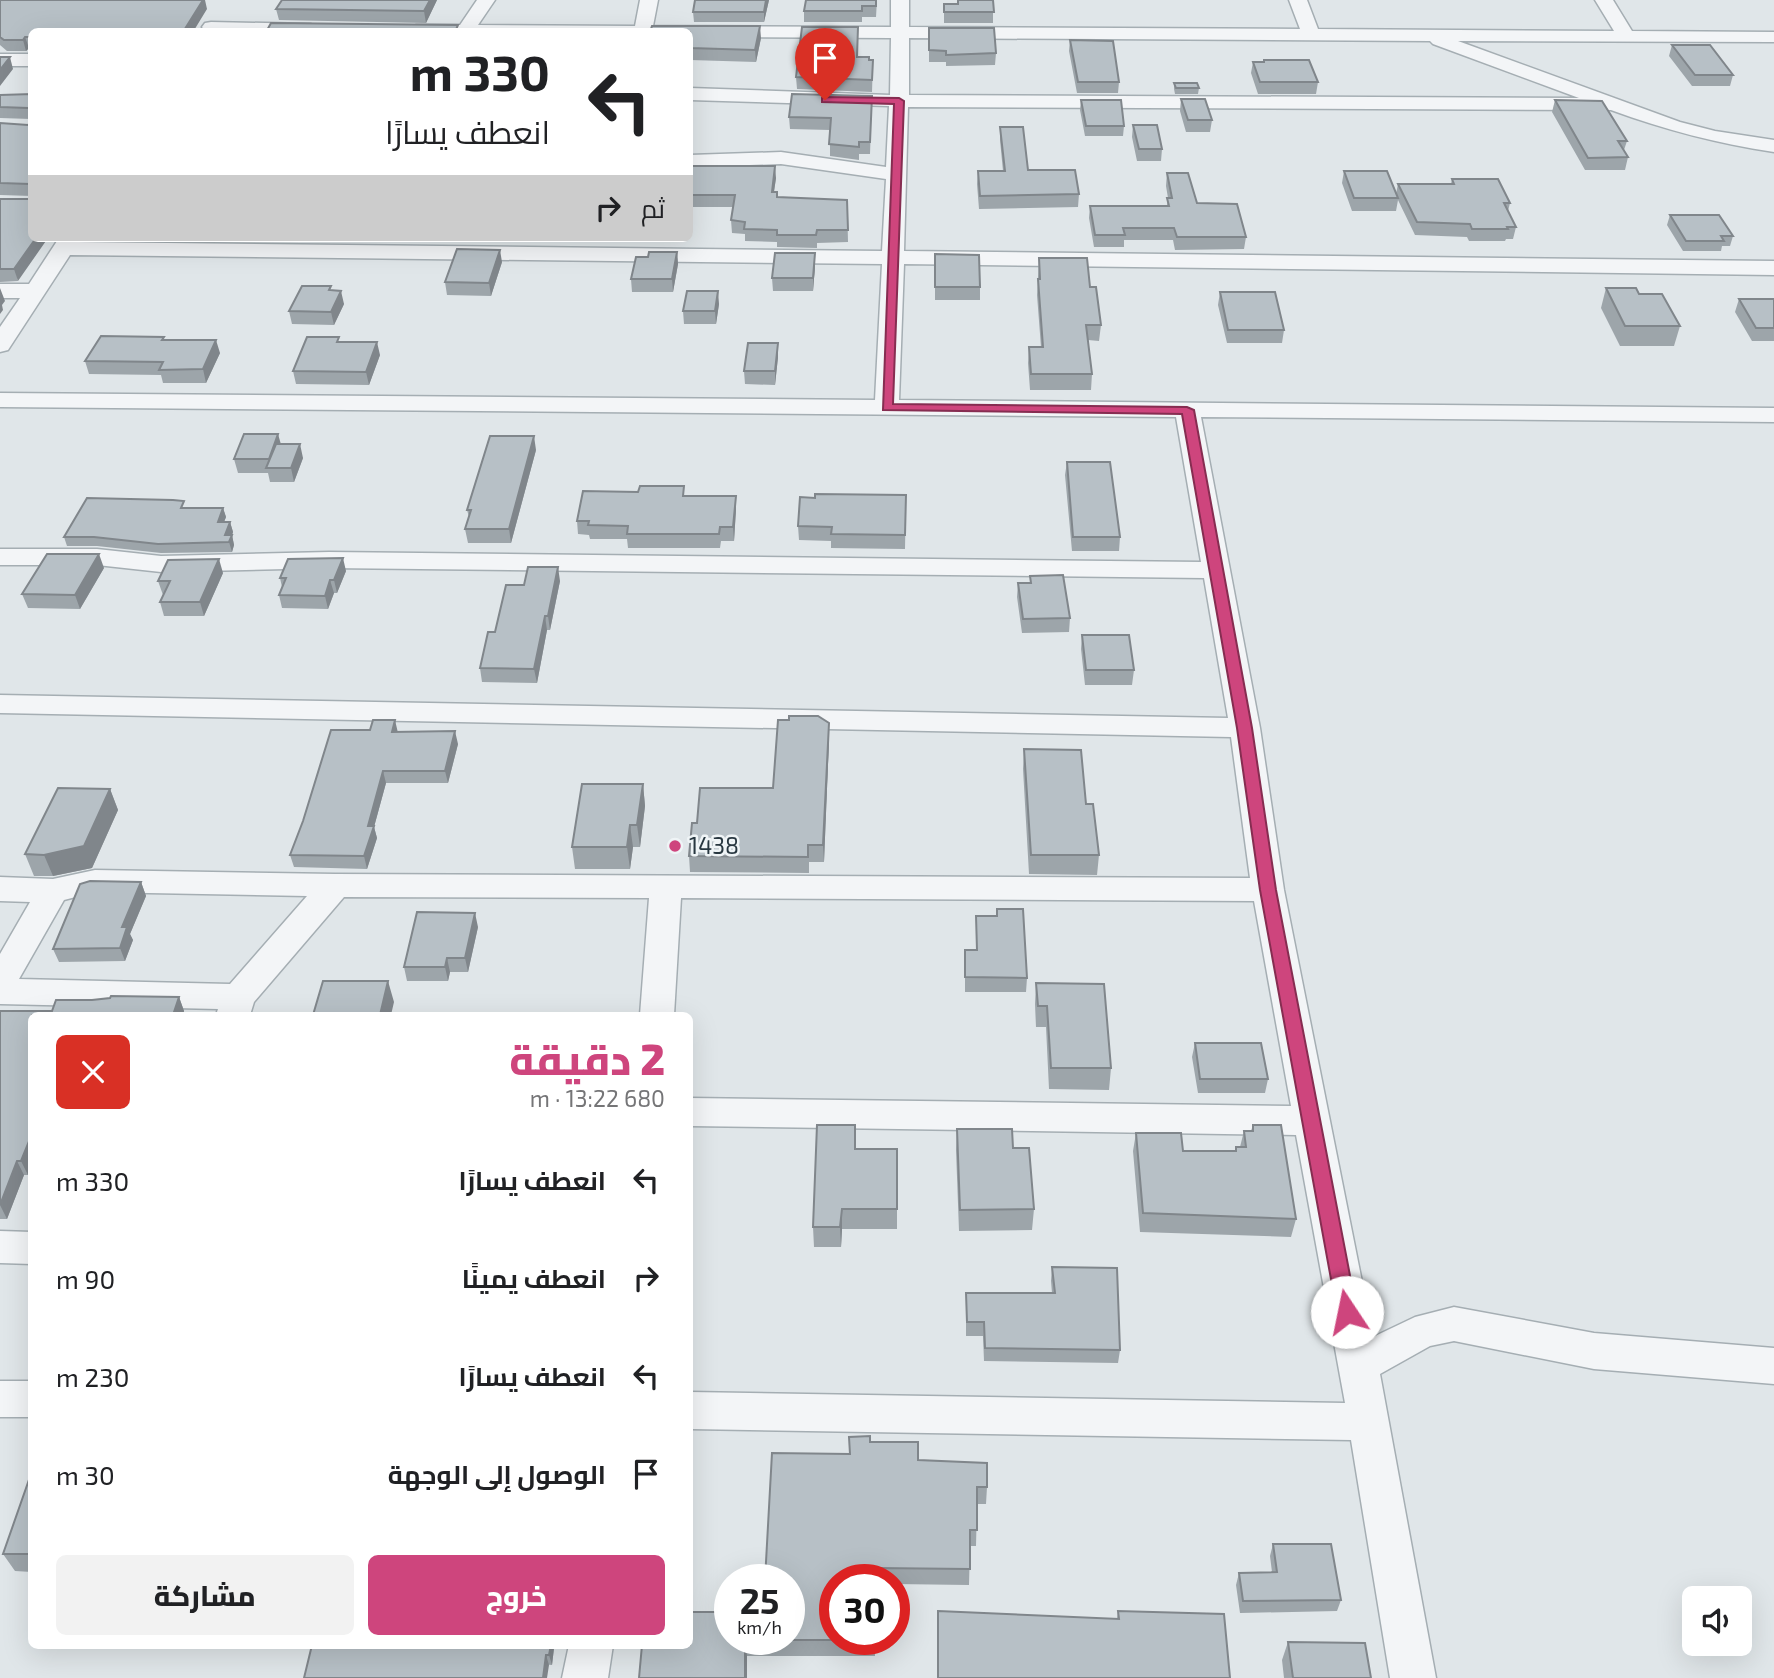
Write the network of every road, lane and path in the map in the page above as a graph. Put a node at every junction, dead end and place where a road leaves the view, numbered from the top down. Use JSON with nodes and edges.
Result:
{"nodes":[{"id":1,"x":486,"y":0,"type":"edge"},
{"id":2,"x":649,"y":0,"type":"edge"},
{"id":3,"x":900,"y":0,"type":"edge"},
{"id":4,"x":1298,"y":0,"type":"edge"},
{"id":5,"x":1604,"y":0,"type":"edge"},
{"id":6,"x":224,"y":9,"type":"dead end"},
{"id":7,"x":211,"y":28,"type":"edge"},
{"id":8,"x":466,"y":28,"type":"edge"},
{"id":9,"x":643,"y":28,"type":"edge"},
{"id":10,"x":693,"y":30,"type":"edge"},
{"id":11,"x":899,"y":31,"type":"junction"},
{"id":12,"x":1310,"y":33,"type":"junction"},
{"id":13,"x":1421,"y":33,"type":"junction"},
{"id":14,"x":1626,"y":35,"type":"junction"},
{"id":15,"x":1774,"y":37,"type":"edge"},
{"id":16,"x":0,"y":60,"type":"edge"},
{"id":17,"x":28,"y":60,"type":"edge"},
{"id":18,"x":693,"y":94,"type":"edge"},
{"id":19,"x":899,"y":101,"type":"junction"},
{"id":20,"x":1616,"y":104,"type":"junction"},
{"id":21,"x":1774,"y":146,"type":"edge"},
{"id":22,"x":693,"y":161,"type":"edge"},
{"id":23,"x":896,"y":174,"type":"junction"},
{"id":24,"x":67,"y":243,"type":"edge"},
{"id":25,"x":385,"y":245,"type":"edge"},
{"id":26,"x":893,"y":258,"type":"junction"},
{"id":27,"x":1774,"y":268,"type":"edge"},
{"id":28,"x":0,"y":291,"type":"edge"},
{"id":29,"x":37,"y":291,"type":"junction"},
{"id":30,"x":0,"y":345,"type":"edge"},
{"id":31,"x":0,"y":400,"type":"edge"},
{"id":32,"x":887,"y":408,"type":"junction"},
{"id":33,"x":1187,"y":410,"type":"junction"},
{"id":34,"x":1774,"y":415,"type":"edge"},
{"id":35,"x":0,"y":557,"type":"edge"},
{"id":36,"x":1217,"y":570,"type":"junction"},
{"id":37,"x":0,"y":704,"type":"edge"},
{"id":38,"x":1245,"y":728,"type":"junction"},
{"id":39,"x":335,"y":885,"type":"junction"},
{"id":40,"x":666,"y":886,"type":"junction"},
{"id":41,"x":0,"y":888,"type":"edge"},
{"id":42,"x":1268,"y":890,"type":"junction"},
{"id":43,"x":53,"y":891,"type":"junction"},
{"id":44,"x":0,"y":983,"type":"edge"},
{"id":45,"x":0,"y":991,"type":"edge"},
{"id":46,"x":236,"y":1006,"type":"edge"},
{"id":47,"x":657,"y":1012,"type":"edge"},
{"id":48,"x":693,"y":1112,"type":"edge"},
{"id":49,"x":1311,"y":1121,"type":"junction"},
{"id":50,"x":0,"y":1247,"type":"edge"},
{"id":51,"x":28,"y":1248,"type":"edge"},
{"id":52,"x":1357,"y":1366,"type":"junction"},
{"id":53,"x":1774,"y":1366,"type":"edge"},
{"id":54,"x":0,"y":1399,"type":"edge"},
{"id":55,"x":28,"y":1399,"type":"edge"},
{"id":56,"x":693,"y":1411,"type":"edge"},
{"id":57,"x":1368,"y":1422,"type":"junction"},
{"id":58,"x":590,"y":1649,"type":"edge"},
{"id":59,"x":585,"y":1678,"type":"edge"},
{"id":60,"x":1413,"y":1678,"type":"edge"}],
"edges":[{"from":1,"to":8,"type":"street"},
{"from":2,"to":9,"type":"street"},
{"from":3,"to":11,"type":"street"},
{"from":4,"to":12,"type":"street"},
{"from":5,"to":14,"type":"street"},
{"from":6,"to":7,"type":"street"},
{"from":10,"to":11,"type":"street"},
{"from":11,"to":12,"type":"street"},
{"from":11,"to":19,"type":"street"},
{"from":12,"to":13,"type":"street"},
{"from":13,"to":14,"type":"street"},
{"from":13,"to":20,"type":"street"},
{"from":14,"to":15,"type":"street"},
{"from":16,"to":17,"type":"street"},
{"from":18,"to":19,"type":"street"},
{"from":19,"to":20,"type":"street"},
{"from":19,"to":23,"type":"street"},
{"from":20,"to":21,"type":"street"},
{"from":22,"to":23,"type":"street"},
{"from":23,"to":26,"type":"street"},
{"from":24,"to":25,"type":"street"},
{"from":24,"to":29,"type":"street"},
{"from":25,"to":26,"type":"street"},
{"from":26,"to":27,"type":"street"},
{"from":26,"to":32,"type":"street"},
{"from":28,"to":29,"type":"street"},
{"from":29,"to":30,"type":"street"},
{"from":31,"to":32,"type":"street"},
{"from":32,"to":33,"type":"street"},
{"from":33,"to":34,"type":"street"},
{"from":33,"to":36,"type":"street"},
{"from":35,"to":36,"type":"street"},
{"from":36,"to":38,"type":"street"},
{"from":37,"to":38,"type":"street"},
{"from":38,"to":42,"type":"street"},
{"from":39,"to":40,"type":"street"},
{"from":39,"to":43,"type":"street"},
{"from":39,"to":46,"type":"street"},
{"from":40,"to":42,"type":"street"},
{"from":40,"to":47,"type":"street"},
{"from":41,"to":43,"type":"street"},
{"from":42,"to":49,"type":"street"},
{"from":43,"to":44,"type":"street"},
{"from":45,"to":46,"type":"street"},
{"from":48,"to":49,"type":"street"},
{"from":49,"to":52,"type":"street"},
{"from":50,"to":51,"type":"street"},
{"from":52,"to":53,"type":"street"},
{"from":52,"to":57,"type":"street"},
{"from":54,"to":55,"type":"street"},
{"from":56,"to":57,"type":"street"},
{"from":57,"to":60,"type":"street"},
{"from":58,"to":59,"type":"street"}]}
